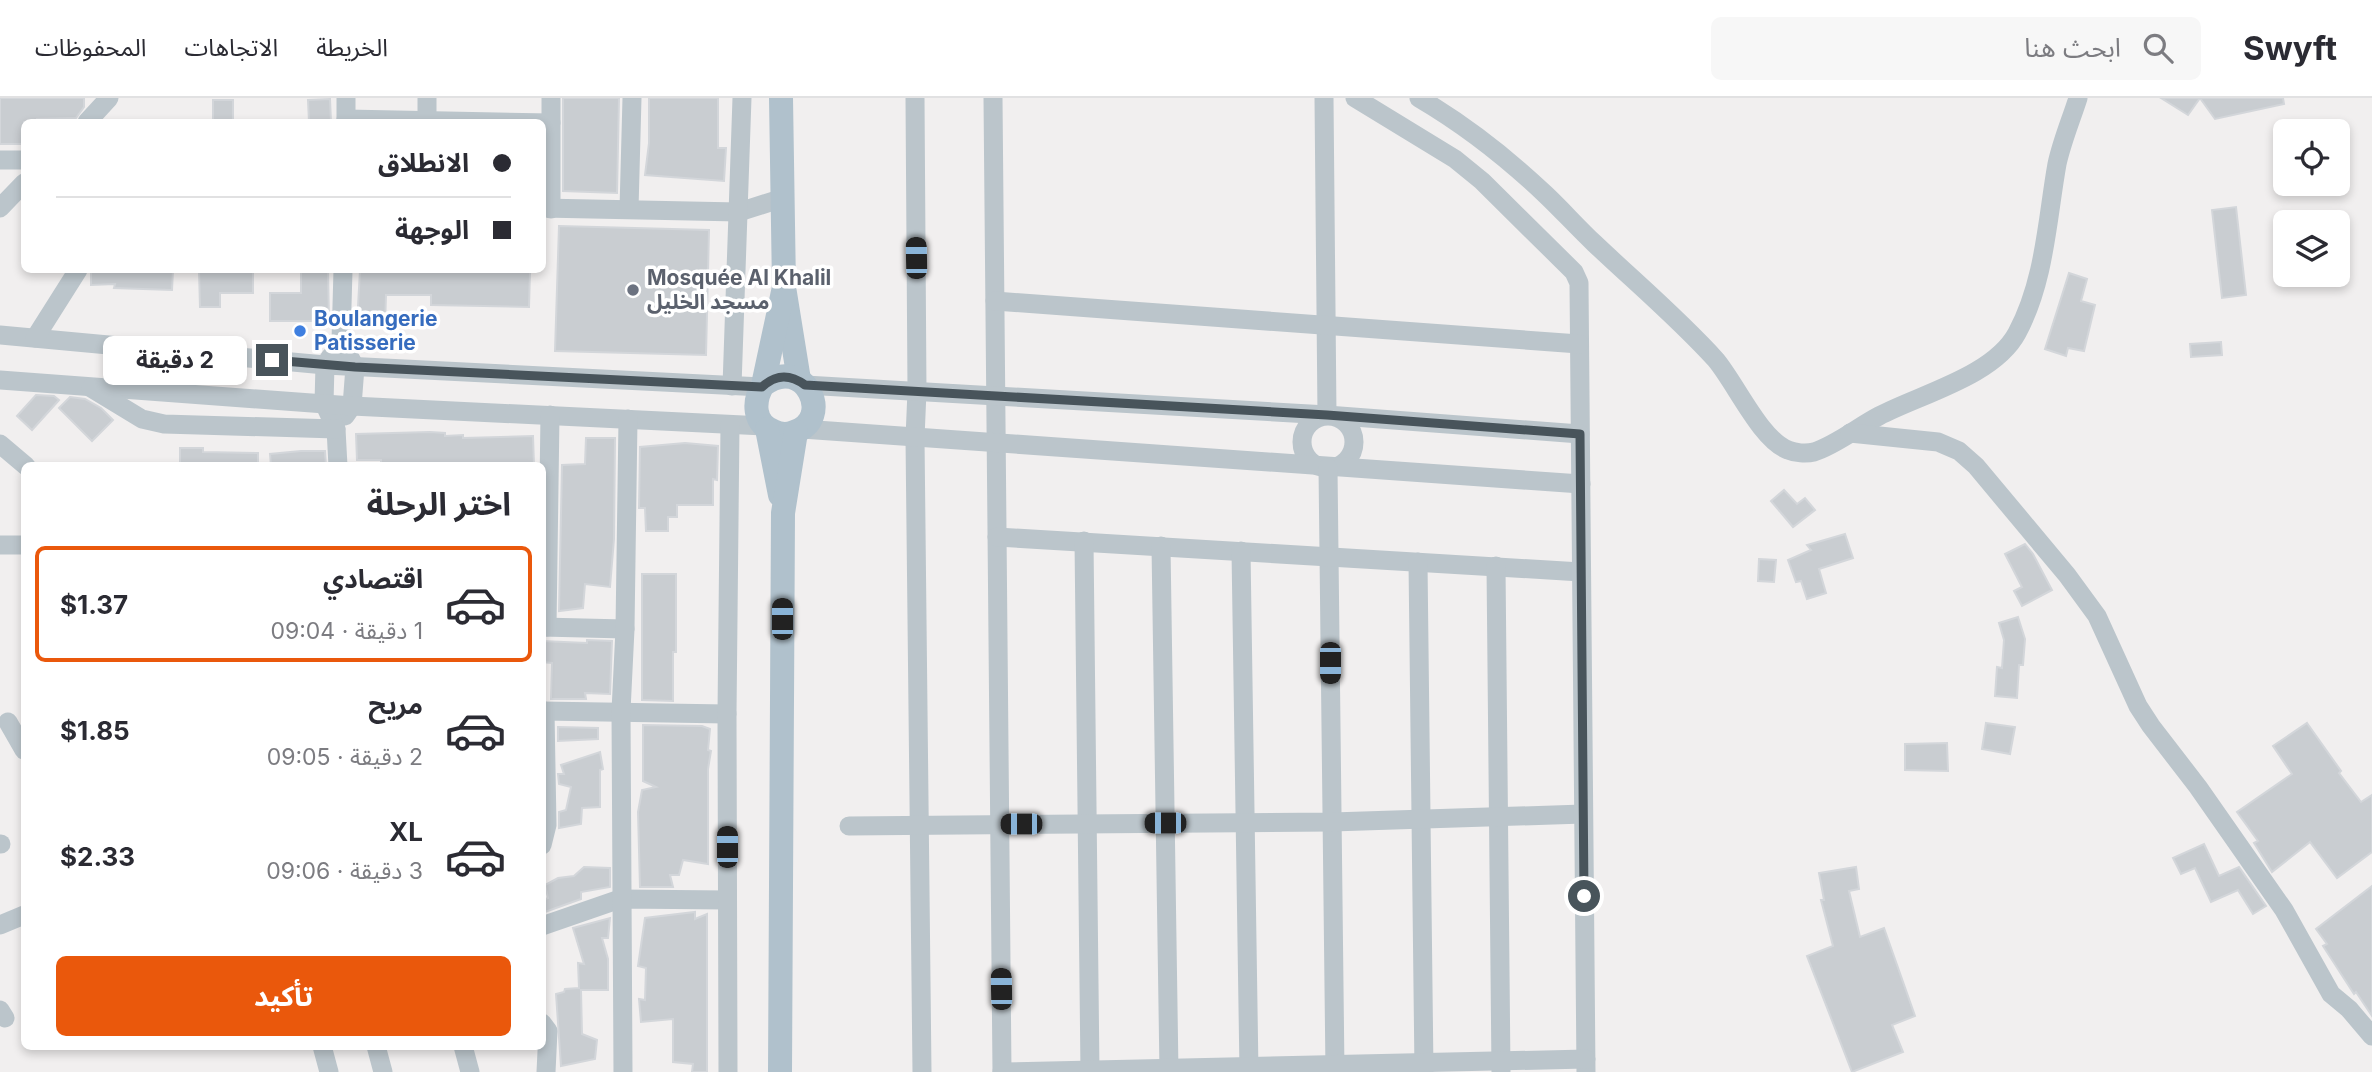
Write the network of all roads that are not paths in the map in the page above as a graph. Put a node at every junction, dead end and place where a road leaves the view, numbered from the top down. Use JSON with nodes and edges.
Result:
{"nodes":[{"id":1,"x":109,"y":98,"type":"edge"},
{"id":2,"x":346,"y":98,"type":"edge"},
{"id":3,"x":427,"y":98,"type":"edge"},
{"id":4,"x":551,"y":98,"type":"edge"},
{"id":5,"x":632,"y":98,"type":"edge"},
{"id":6,"x":741,"y":98,"type":"edge"},
{"id":7,"x":781,"y":98,"type":"edge"},
{"id":8,"x":915,"y":98,"type":"edge"},
{"id":9,"x":993,"y":98,"type":"edge"},
{"id":10,"x":1324,"y":98,"type":"edge"},
{"id":11,"x":1355,"y":98,"type":"edge"},
{"id":12,"x":1419,"y":98,"type":"edge"},
{"id":13,"x":2078,"y":98,"type":"edge"},
{"id":14,"x":90,"y":119,"type":"edge"},
{"id":15,"x":346,"y":119,"type":"edge"},
{"id":16,"x":427,"y":119,"type":"edge"},
{"id":17,"x":546,"y":122,"type":"edge"},
{"id":18,"x":551,"y":122,"type":"junction"},
{"id":19,"x":0,"y":160,"type":"edge"},
{"id":20,"x":21,"y":160,"type":"edge"},
{"id":21,"x":21,"y":186,"type":"edge"},
{"id":22,"x":783,"y":198,"type":"junction"},
{"id":23,"x":0,"y":208,"type":"edge"},
{"id":24,"x":547,"y":208,"type":"edge"},
{"id":25,"x":629,"y":209,"type":"junction"},
{"id":26,"x":739,"y":212,"type":"junction"},
{"id":27,"x":76,"y":273,"type":"edge"},
{"id":28,"x":343,"y":273,"type":"edge"},
{"id":29,"x":784,"y":287,"type":"junction"},
{"id":30,"x":995,"y":301,"type":"junction"},
{"id":31,"x":1326,"y":325,"type":"junction"},
{"id":32,"x":0,"y":335,"type":"edge"},
{"id":33,"x":35,"y":338,"type":"junction"},
{"id":34,"x":341,"y":341,"type":"junction"},
{"id":35,"x":1579,"y":344,"type":"junction"},
{"id":36,"x":325,"y":365,"type":"junction"},
{"id":37,"x":355,"y":367,"type":"junction"},
{"id":38,"x":0,"y":380,"type":"edge"},
{"id":39,"x":802,"y":382,"type":"junction"},
{"id":40,"x":86,"y":386,"type":"junction"},
{"id":41,"x":732,"y":386,"type":"junction"},
{"id":42,"x":762,"y":386,"type":"junction"},
{"id":43,"x":917,"y":391,"type":"junction"},
{"id":44,"x":996,"y":395,"type":"junction"},
{"id":45,"x":324,"y":403,"type":"junction"},
{"id":46,"x":352,"y":405,"type":"junction"},
{"id":47,"x":550,"y":415,"type":"junction"},
{"id":48,"x":1327,"y":415,"type":"junction"},
{"id":49,"x":628,"y":419,"type":"junction"},
{"id":50,"x":730,"y":425,"type":"junction"},
{"id":51,"x":766,"y":428,"type":"junction"},
{"id":52,"x":337,"y":429,"type":"junction"},
{"id":53,"x":799,"y":431,"type":"junction"},
{"id":54,"x":1849,"y":433,"type":"junction"},
{"id":55,"x":1580,"y":434,"type":"junction"},
{"id":56,"x":915,"y":438,"type":"junction"},
{"id":57,"x":0,"y":444,"type":"edge"},
{"id":58,"x":996,"y":444,"type":"junction"},
{"id":59,"x":21,"y":462,"type":"edge"},
{"id":60,"x":338,"y":462,"type":"edge"},
{"id":61,"x":1328,"y":468,"type":"junction"},
{"id":62,"x":1581,"y":484,"type":"junction"},
{"id":63,"x":546,"y":488,"type":"edge"},
{"id":64,"x":783,"y":513,"type":"junction"},
{"id":65,"x":997,"y":537,"type":"junction"},
{"id":66,"x":1084,"y":541,"type":"junction"},
{"id":67,"x":0,"y":545,"type":"edge"},
{"id":68,"x":21,"y":545,"type":"edge"},
{"id":69,"x":1161,"y":546,"type":"junction"},
{"id":70,"x":1241,"y":551,"type":"junction"},
{"id":71,"x":1329,"y":556,"type":"junction"},
{"id":72,"x":1418,"y":562,"type":"junction"},
{"id":73,"x":1496,"y":566,"type":"junction"},
{"id":74,"x":1581,"y":572,"type":"junction"},
{"id":75,"x":546,"y":627,"type":"edge"},
{"id":76,"x":625,"y":629,"type":"junction"},
{"id":77,"x":546,"y":711,"type":"edge"},
{"id":78,"x":621,"y":711,"type":"junction"},
{"id":79,"x":727,"y":714,"type":"junction"},
{"id":80,"x":11,"y":722,"type":"edge"},
{"id":81,"x":21,"y":744,"type":"edge"},
{"id":82,"x":546,"y":787,"type":"edge"},
{"id":83,"x":1583,"y":814,"type":"junction"},
{"id":84,"x":1499,"y":817,"type":"junction"},
{"id":85,"x":1421,"y":819,"type":"junction"},
{"id":86,"x":1245,"y":822,"type":"junction"},
{"id":87,"x":1332,"y":822,"type":"junction"},
{"id":88,"x":1087,"y":823,"type":"junction"},
{"id":89,"x":1165,"y":823,"type":"junction"},
{"id":90,"x":999,"y":824,"type":"junction"},
{"id":91,"x":849,"y":826,"type":"dead end"},
{"id":92,"x":920,"y":826,"type":"junction"},
{"id":93,"x":546,"y":829,"type":"edge"},
{"id":94,"x":620,"y":900,"type":"junction"},
{"id":95,"x":727,"y":900,"type":"junction"},
{"id":96,"x":21,"y":916,"type":"edge"},
{"id":97,"x":0,"y":925,"type":"edge"},
{"id":98,"x":546,"y":925,"type":"edge"},
{"id":99,"x":546,"y":1028,"type":"edge"},
{"id":100,"x":2372,"y":1036,"type":"edge"},
{"id":101,"x":322,"y":1050,"type":"edge"},
{"id":102,"x":377,"y":1050,"type":"edge"},
{"id":103,"x":464,"y":1050,"type":"edge"},
{"id":104,"x":1586,"y":1065,"type":"edge"},
{"id":105,"x":1501,"y":1067,"type":"edge"},
{"id":106,"x":1424,"y":1068,"type":"edge"},
{"id":107,"x":1334,"y":1069,"type":"edge"},
{"id":108,"x":1169,"y":1070,"type":"edge"},
{"id":109,"x":1249,"y":1070,"type":"edge"},
{"id":110,"x":1090,"y":1071,"type":"edge"},
{"id":111,"x":329,"y":1072,"type":"edge"},
{"id":112,"x":383,"y":1072,"type":"edge"},
{"id":113,"x":470,"y":1072,"type":"edge"},
{"id":114,"x":546,"y":1072,"type":"edge"},
{"id":115,"x":623,"y":1072,"type":"edge"},
{"id":116,"x":728,"y":1072,"type":"edge"},
{"id":117,"x":780,"y":1072,"type":"edge"},
{"id":118,"x":922,"y":1072,"type":"edge"},
{"id":119,"x":1002,"y":1072,"type":"edge"}],
"edges":[{"from":1,"to":14,"type":"street"},
{"from":2,"to":15,"type":"street"},
{"from":3,"to":16,"type":"street"},
{"from":4,"to":18,"type":"street"},
{"from":5,"to":25,"type":"street"},
{"from":6,"to":26,"type":"street"},
{"from":7,"to":22,"type":"main road"},
{"from":8,"to":43,"type":"street"},
{"from":9,"to":30,"type":"street"},
{"from":10,"to":31,"type":"street"},
{"from":11,"to":35,"type":"street"},
{"from":12,"to":54,"type":"street"},
{"from":13,"to":54,"type":"street"},
{"from":17,"to":18,"type":"street"},
{"from":18,"to":24,"type":"street"},
{"from":19,"to":20,"type":"street"},
{"from":21,"to":23,"type":"street"},
{"from":22,"to":26,"type":"street"},
{"from":22,"to":29,"type":"main road"},
{"from":24,"to":25,"type":"street"},
{"from":25,"to":26,"type":"street"},
{"from":26,"to":41,"type":"street"},
{"from":27,"to":33,"type":"street"},
{"from":28,"to":34,"type":"street"},
{"from":29,"to":39,"type":"main road"},
{"from":29,"to":42,"type":"main road"},
{"from":30,"to":31,"type":"street"},
{"from":30,"to":44,"type":"street"},
{"from":31,"to":35,"type":"street"},
{"from":31,"to":48,"type":"street"},
{"from":32,"to":33,"type":"street"},
{"from":33,"to":36,"type":"street"},
{"from":34,"to":36,"type":"street"},
{"from":34,"to":37,"type":"street"},
{"from":35,"to":55,"type":"street"},
{"from":36,"to":37,"type":"street"},
{"from":36,"to":45,"type":"street"},
{"from":37,"to":41,"type":"street"},
{"from":37,"to":46,"type":"street"},
{"from":38,"to":40,"type":"street"},
{"from":39,"to":42,"type":"main road"},
{"from":39,"to":43,"type":"street"},
{"from":39,"to":53,"type":"main road"},
{"from":40,"to":45,"type":"street"},
{"from":40,"to":52,"type":"street"},
{"from":41,"to":42,"type":"street"},
{"from":42,"to":51,"type":"main road"},
{"from":43,"to":44,"type":"street"},
{"from":43,"to":56,"type":"street"},
{"from":44,"to":48,"type":"street"},
{"from":44,"to":58,"type":"street"},
{"from":45,"to":46,"type":"street"},
{"from":45,"to":52,"type":"street"},
{"from":46,"to":47,"type":"street"},
{"from":46,"to":52,"type":"street"},
{"from":47,"to":49,"type":"street"},
{"from":47,"to":63,"type":"street"},
{"from":48,"to":55,"type":"street"},
{"from":48,"to":61,"type":"street"},
{"from":48,"to":61,"type":"street"},
{"from":49,"to":50,"type":"street"},
{"from":49,"to":76,"type":"street"},
{"from":50,"to":51,"type":"street"},
{"from":50,"to":79,"type":"street"},
{"from":51,"to":53,"type":"main road"},
{"from":51,"to":64,"type":"main road"},
{"from":52,"to":60,"type":"street"},
{"from":53,"to":56,"type":"street"},
{"from":53,"to":64,"type":"main road"},
{"from":54,"to":100,"type":"street"},
{"from":55,"to":62,"type":"street"},
{"from":56,"to":58,"type":"street"},
{"from":56,"to":92,"type":"street"},
{"from":57,"to":59,"type":"street"},
{"from":58,"to":61,"type":"street"},
{"from":58,"to":65,"type":"street"},
{"from":61,"to":62,"type":"street"},
{"from":61,"to":71,"type":"street"},
{"from":62,"to":74,"type":"street"},
{"from":64,"to":117,"type":"main road"},
{"from":65,"to":66,"type":"street"},
{"from":65,"to":90,"type":"street"},
{"from":66,"to":69,"type":"street"},
{"from":66,"to":88,"type":"street"},
{"from":67,"to":68,"type":"street"},
{"from":69,"to":70,"type":"street"},
{"from":69,"to":89,"type":"street"},
{"from":70,"to":71,"type":"street"},
{"from":70,"to":86,"type":"street"},
{"from":71,"to":72,"type":"street"},
{"from":71,"to":87,"type":"street"},
{"from":72,"to":73,"type":"street"},
{"from":72,"to":85,"type":"street"},
{"from":73,"to":74,"type":"street"},
{"from":73,"to":84,"type":"street"},
{"from":74,"to":83,"type":"street"},
{"from":75,"to":76,"type":"street"},
{"from":76,"to":78,"type":"street"},
{"from":77,"to":78,"type":"street"},
{"from":78,"to":79,"type":"street"},
{"from":78,"to":94,"type":"street"},
{"from":79,"to":95,"type":"street"},
{"from":80,"to":81,"type":"street"},
{"from":82,"to":93,"type":"street"},
{"from":83,"to":84,"type":"street"},
{"from":83,"to":104,"type":"street"},
{"from":84,"to":85,"type":"street"},
{"from":84,"to":105,"type":"street"},
{"from":85,"to":87,"type":"street"},
{"from":85,"to":106,"type":"street"},
{"from":86,"to":87,"type":"street"},
{"from":86,"to":89,"type":"street"},
{"from":86,"to":109,"type":"street"},
{"from":87,"to":107,"type":"street"},
{"from":88,"to":89,"type":"street"},
{"from":88,"to":90,"type":"street"},
{"from":88,"to":110,"type":"street"},
{"from":89,"to":108,"type":"street"},
{"from":90,"to":92,"type":"street"},
{"from":90,"to":119,"type":"street"},
{"from":91,"to":92,"type":"street"},
{"from":92,"to":118,"type":"street"},
{"from":94,"to":95,"type":"street"},
{"from":94,"to":98,"type":"street"},
{"from":94,"to":115,"type":"street"},
{"from":95,"to":116,"type":"street"},
{"from":96,"to":97,"type":"street"},
{"from":99,"to":114,"type":"street"},
{"from":101,"to":111,"type":"street"},
{"from":102,"to":112,"type":"street"},
{"from":103,"to":113,"type":"street"},
{"from":104,"to":105,"type":"street"},
{"from":105,"to":106,"type":"street"},
{"from":106,"to":107,"type":"street"},
{"from":107,"to":109,"type":"street"},
{"from":108,"to":109,"type":"street"},
{"from":108,"to":110,"type":"street"},
{"from":110,"to":119,"type":"street"}]}
